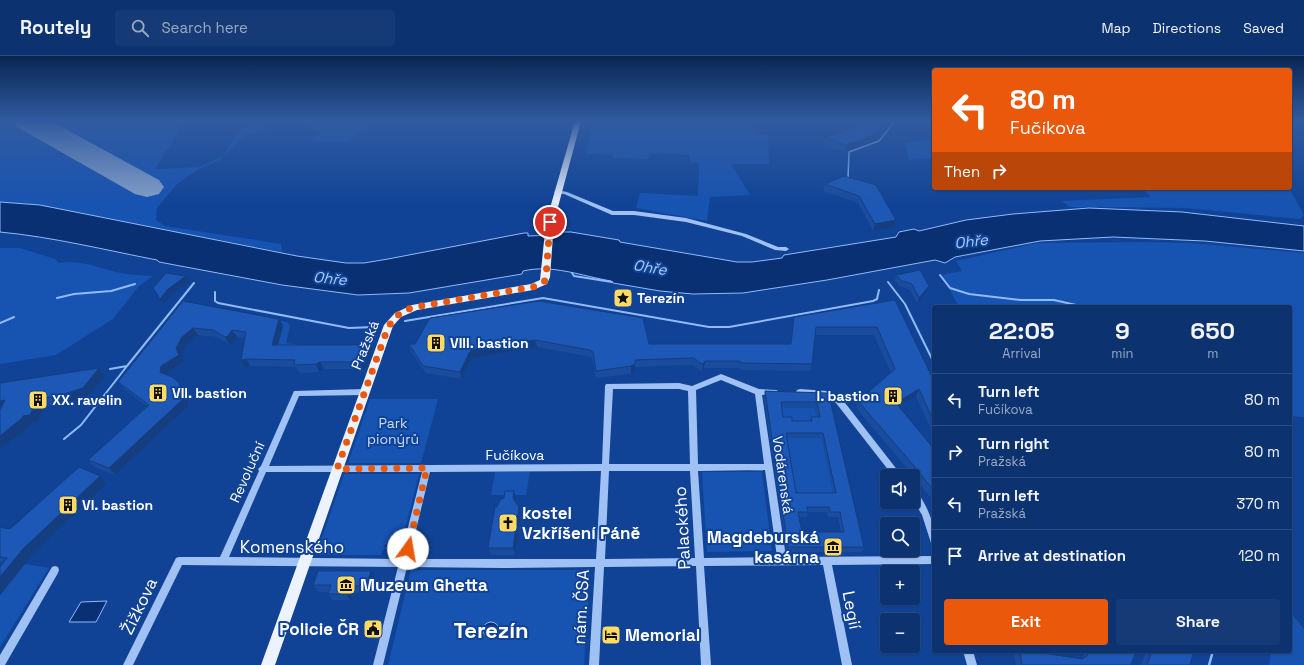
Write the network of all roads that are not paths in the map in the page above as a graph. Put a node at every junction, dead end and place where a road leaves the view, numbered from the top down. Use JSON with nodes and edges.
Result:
{"nodes":[{"id":1,"x":570,"y":149,"type":"edge"},
{"id":2,"x":557,"y":192,"type":"junction"},
{"id":3,"x":786,"y":249,"type":"dead end"},
{"id":4,"x":692,"y":389,"type":"junction"},
{"id":5,"x":364,"y":392,"type":"junction"},
{"id":6,"x":758,"y":392,"type":"junction"},
{"id":7,"x":780,"y":392,"type":"edge"},
{"id":8,"x":794,"y":392,"type":"edge"},
{"id":9,"x":605,"y":467,"type":"junction"},
{"id":10,"x":694,"y":467,"type":"junction"},
{"id":11,"x":768,"y":467,"type":"junction"},
{"id":12,"x":427,"y":468,"type":"junction"},
{"id":13,"x":262,"y":469,"type":"junction"},
{"id":14,"x":337,"y":469,"type":"junction"},
{"id":15,"x":892,"y":469,"type":"edge"},
{"id":16,"x":920,"y":502,"type":"edge"},
{"id":17,"x":932,"y":534,"type":"edge"},
{"id":18,"x":827,"y":560,"type":"junction"},
{"id":19,"x":932,"y":560,"type":"edge"},
{"id":20,"x":179,"y":561,"type":"joint"},
{"id":21,"x":782,"y":561,"type":"junction"},
{"id":22,"x":223,"y":562,"type":"junction"},
{"id":23,"x":304,"y":562,"type":"junction"},
{"id":24,"x":404,"y":562,"type":"junction"},
{"id":25,"x":600,"y":562,"type":"junction"},
{"id":26,"x":699,"y":562,"type":"junction"},
{"id":27,"x":55,"y":570,"type":"dead end"},
{"id":28,"x":969,"y":653,"type":"edge"},
{"id":29,"x":0,"y":664,"type":"edge"},
{"id":30,"x":128,"y":665,"type":"edge"},
{"id":31,"x":268,"y":665,"type":"edge"},
{"id":32,"x":378,"y":665,"type":"edge"},
{"id":33,"x":594,"y":665,"type":"edge"},
{"id":34,"x":706,"y":665,"type":"edge"},
{"id":35,"x":847,"y":665,"type":"edge"},
{"id":36,"x":972,"y":665,"type":"edge"}],
"edges":[{"from":1,"to":2,"type":"main road","name":"Pražská"},
{"from":2,"to":3,"type":"street"},
{"from":2,"to":5,"type":"main road","name":"Pražská"},
{"from":4,"to":6,"type":"street"},
{"from":4,"to":9,"type":"street"},
{"from":4,"to":10,"type":"street","name":"Palackého"},
{"from":5,"to":13,"type":"street","name":"Revoluční"},
{"from":5,"to":14,"type":"main road","name":"Pražská"},
{"from":6,"to":7,"type":"street"},
{"from":6,"to":11,"type":"street","name":"Vodárenská"},
{"from":8,"to":15,"type":"street"},
{"from":9,"to":10,"type":"street","name":"Fučíkova"},
{"from":9,"to":12,"type":"street","name":"Fučíkova"},
{"from":9,"to":25,"type":"street"},
{"from":10,"to":11,"type":"street","name":"Fučíkova"},
{"from":10,"to":26,"type":"street","name":"Palackého"},
{"from":11,"to":21,"type":"street","name":"Vodárenská"},
{"from":12,"to":14,"type":"street","name":"Fučíkova"},
{"from":12,"to":24,"type":"street"},
{"from":13,"to":14,"type":"street","name":"Fučíkova"},
{"from":13,"to":22,"type":"street","name":"Revoluční"},
{"from":14,"to":23,"type":"main road","name":"Pražská"},
{"from":16,"to":17,"type":"street"},
{"from":18,"to":19,"type":"street"},
{"from":18,"to":21,"type":"street"},
{"from":18,"to":35,"type":"street","name":"Legií"},
{"from":20,"to":22,"type":"street","name":"Komenského"},
{"from":20,"to":30,"type":"street","name":"Žižkova"},
{"from":21,"to":26,"type":"street"},
{"from":22,"to":23,"type":"street","name":"Komenského"},
{"from":23,"to":24,"type":"street","name":"Komenského"},
{"from":23,"to":31,"type":"main road","name":"Pražská"},
{"from":24,"to":25,"type":"street","name":"nám. ČSA"},
{"from":24,"to":32,"type":"street"},
{"from":25,"to":26,"type":"street"},
{"from":25,"to":33,"type":"street","name":"nám. ČSA"},
{"from":26,"to":34,"type":"street","name":"Palackého"},
{"from":27,"to":29,"type":"street"},
{"from":28,"to":36,"type":"street"}]}
